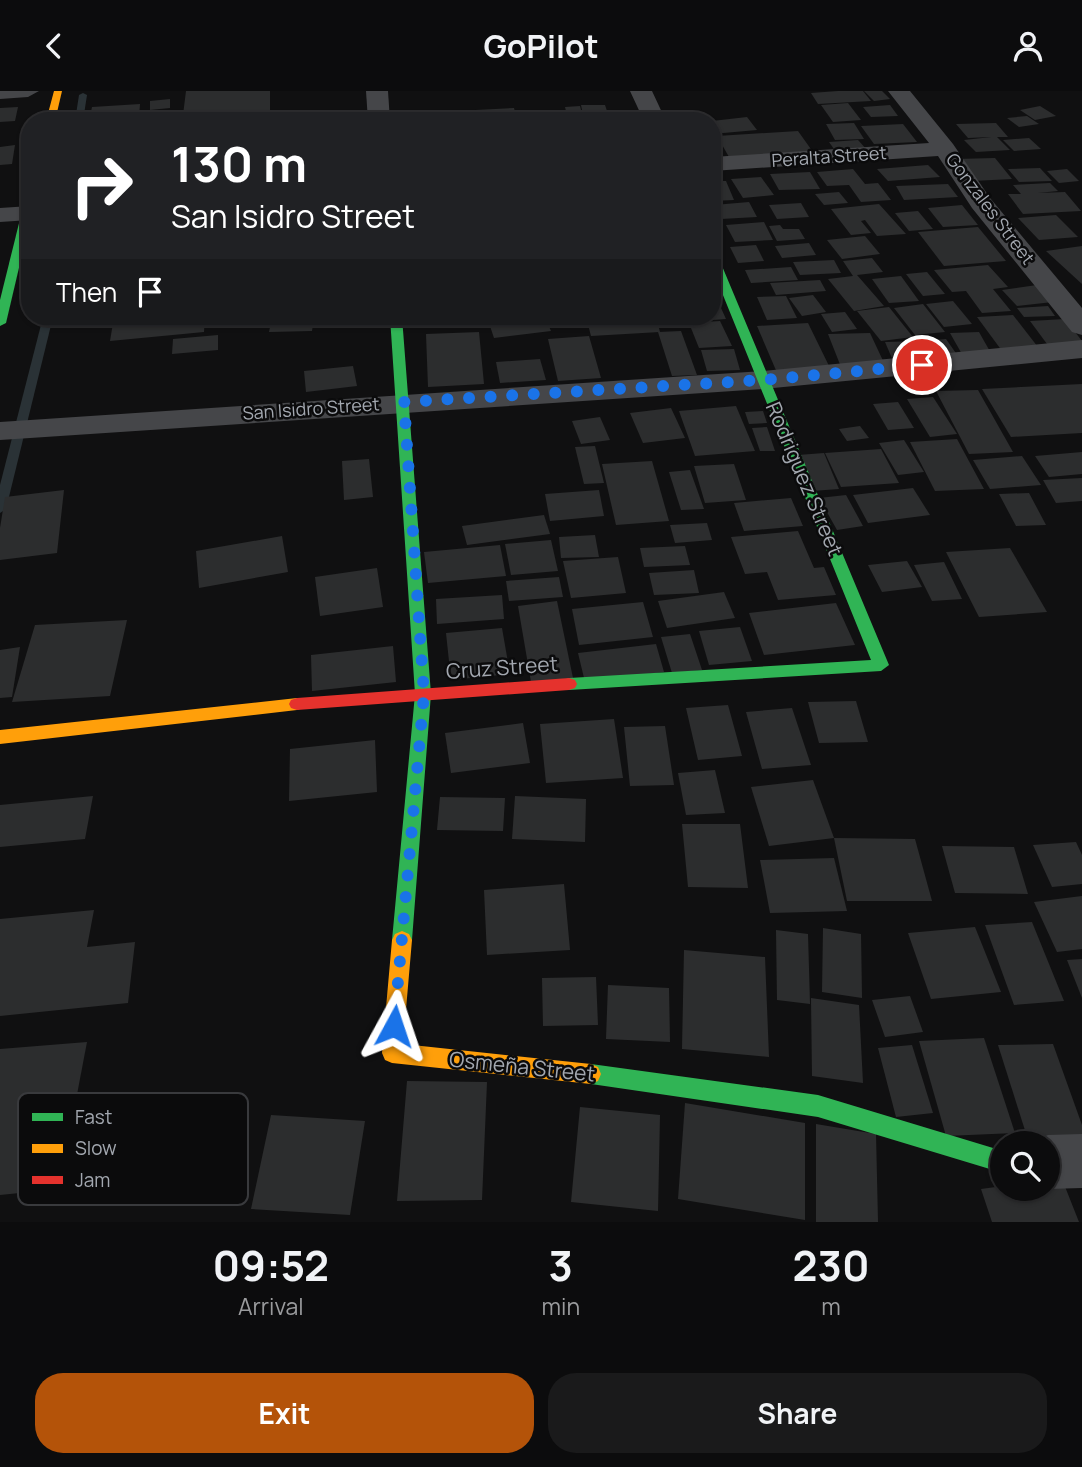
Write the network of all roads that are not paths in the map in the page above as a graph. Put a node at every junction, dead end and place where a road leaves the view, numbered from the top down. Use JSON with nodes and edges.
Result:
{"nodes":[{"id":1,"x":28,"y":91,"type":"edge"},
{"id":2,"x":58,"y":91,"type":"edge"},
{"id":3,"x":377,"y":91,"type":"edge"},
{"id":4,"x":641,"y":91,"type":"edge"},
{"id":5,"x":899,"y":91,"type":"edge"},
{"id":6,"x":0,"y":93,"type":"edge"},
{"id":7,"x":52,"y":112,"type":"edge"},
{"id":8,"x":378,"y":112,"type":"edge"},
{"id":9,"x":651,"y":112,"type":"edge"},
{"id":10,"x":945,"y":149,"type":"junction"},
{"id":11,"x":721,"y":163,"type":"edge"},
{"id":12,"x":21,"y":210,"type":"edge"},
{"id":13,"x":0,"y":215,"type":"edge"},
{"id":14,"x":21,"y":240,"type":"edge"},
{"id":15,"x":721,"y":276,"type":"edge"},
{"id":16,"x":0,"y":323,"type":"edge"},
{"id":17,"x":397,"y":326,"type":"edge"},
{"id":18,"x":1082,"y":326,"type":"edge"},
{"id":19,"x":1082,"y":349,"type":"edge"},
{"id":20,"x":763,"y":380,"type":"junction"},
{"id":21,"x":404,"y":402,"type":"junction"},
{"id":22,"x":0,"y":431,"type":"edge"},
{"id":23,"x":881,"y":665,"type":"joint"},
{"id":24,"x":424,"y":694,"type":"junction"},
{"id":25,"x":0,"y":737,"type":"edge"},
{"id":26,"x":990,"y":1158,"type":"edge"},
{"id":27,"x":1082,"y":1161,"type":"edge"},
{"id":28,"x":1060,"y":1162,"type":"edge"}],
"edges":[{"from":1,"to":6,"type":"street"},
{"from":2,"to":7,"type":"street"},
{"from":3,"to":8,"type":"street"},
{"from":4,"to":9,"type":"street"},
{"from":5,"to":10,"type":"street","name":"Gonzales Street"},
{"from":10,"to":11,"type":"street","name":"Peralta Street"},
{"from":10,"to":18,"type":"street","name":"Gonzales Street"},
{"from":12,"to":13,"type":"street"},
{"from":14,"to":16,"type":"street"},
{"from":15,"to":20,"type":"street","name":"Rodriguez Street"},
{"from":17,"to":21,"type":"street","name":"Osmeña Street"},
{"from":19,"to":20,"type":"street","name":"San Isidro Street"},
{"from":20,"to":21,"type":"street","name":"San Isidro Street"},
{"from":20,"to":23,"type":"street","name":"Rodriguez Street"},
{"from":21,"to":22,"type":"street","name":"San Isidro Street"},
{"from":21,"to":24,"type":"street","name":"Osmeña Street"},
{"from":23,"to":24,"type":"street","name":"Cruz Street"},
{"from":24,"to":25,"type":"street","name":"Cruz Street"},
{"from":24,"to":26,"type":"street","name":"Osmeña Street"},
{"from":27,"to":28,"type":"street"}]}
